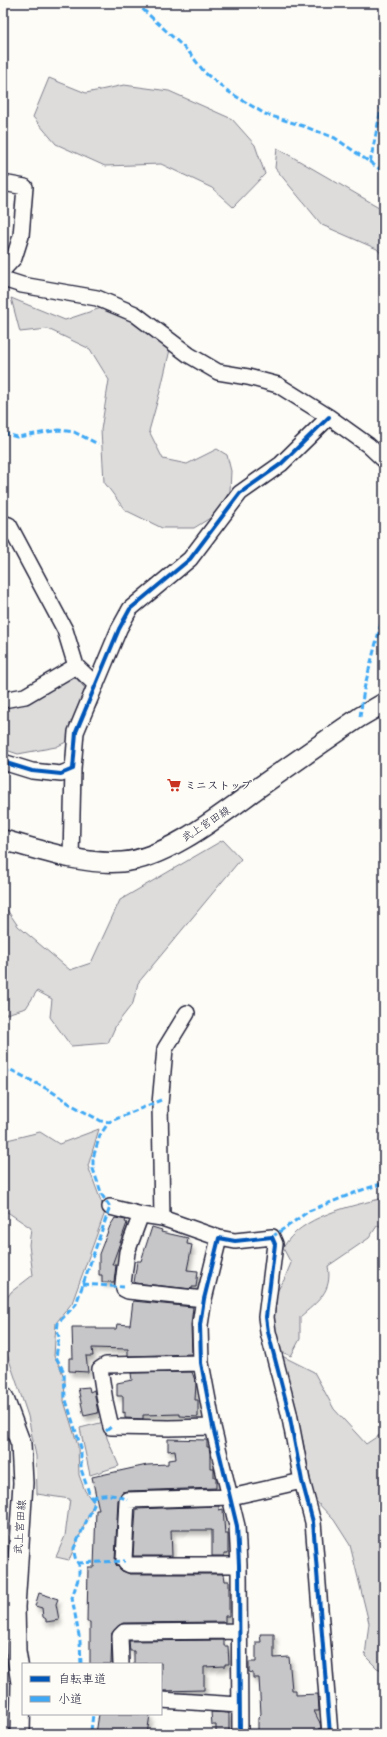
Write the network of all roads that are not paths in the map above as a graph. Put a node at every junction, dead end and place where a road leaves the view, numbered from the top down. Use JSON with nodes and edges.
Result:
{"nodes":[{"id":1,"x":3,"y":183,"type":"edge"},
{"id":2,"x":3,"y":270,"type":"edge"},
{"id":3,"x":3,"y":279,"type":"edge"},
{"id":4,"x":329,"y":417,"type":"junction"},
{"id":5,"x":384,"y":460,"type":"edge"},
{"id":6,"x":3,"y":523,"type":"edge"},
{"id":7,"x":76,"y":666,"type":"junction"},
{"id":8,"x":96,"y":685,"type":"junction"},
{"id":9,"x":3,"y":700,"type":"edge"},
{"id":10,"x":384,"y":703,"type":"edge"},
{"id":11,"x":3,"y":762,"type":"edge"},
{"id":12,"x":73,"y":769,"type":"junction"},
{"id":13,"x":3,"y":840,"type":"edge"},
{"id":14,"x":71,"y":858,"type":"junction"},
{"id":15,"x":187,"y":1013,"type":"dead end"},
{"id":16,"x":110,"y":1207,"type":"dead end"},
{"id":17,"x":142,"y":1215,"type":"junction"},
{"id":18,"x":162,"y":1218,"type":"junction"},
{"id":19,"x":220,"y":1238,"type":"junction"},
{"id":20,"x":204,"y":1299,"type":"junction"},
{"id":21,"x":201,"y":1363,"type":"junction"},
{"id":22,"x":3,"y":1396,"type":"edge"},
{"id":23,"x":213,"y":1427,"type":"junction"},
{"id":24,"x":302,"y":1481,"type":"junction"},
{"id":25,"x":230,"y":1497,"type":"junction"},
{"id":26,"x":240,"y":1565,"type":"junction"},
{"id":27,"x":240,"y":1631,"type":"junction"},
{"id":28,"x":121,"y":1663,"type":"edge"},
{"id":29,"x":162,"y":1700,"type":"edge"},
{"id":30,"x":239,"y":1705,"type":"junction"},
{"id":31,"x":20,"y":1734,"type":"edge"},
{"id":32,"x":240,"y":1734,"type":"edge"},
{"id":33,"x":330,"y":1734,"type":"edge"}],
"edges":[{"from":1,"to":2,"type":"street"},
{"from":3,"to":4,"type":"street"},
{"from":4,"to":5,"type":"street"},
{"from":4,"to":8,"type":"street"},
{"from":6,"to":7,"type":"street"},
{"from":7,"to":8,"type":"street"},
{"from":7,"to":9,"type":"street"},
{"from":8,"to":12,"type":"street"},
{"from":10,"to":14,"type":"main road","name":"武上宮田線"},
{"from":11,"to":12,"type":"street"},
{"from":12,"to":14,"type":"street"},
{"from":13,"to":14,"type":"main road","name":"武上宮田線"},
{"from":15,"to":18,"type":"street"},
{"from":16,"to":17,"type":"street"},
{"from":17,"to":18,"type":"street"},
{"from":17,"to":20,"type":"street"},
{"from":18,"to":19,"type":"street"},
{"from":19,"to":20,"type":"street"},
{"from":19,"to":24,"type":"street"},
{"from":20,"to":21,"type":"street"},
{"from":21,"to":23,"type":"street"},
{"from":21,"to":23,"type":"street"},
{"from":22,"to":31,"type":"main road","name":"武上宮田線"},
{"from":23,"to":25,"type":"street"},
{"from":24,"to":25,"type":"street"},
{"from":24,"to":33,"type":"street"},
{"from":25,"to":26,"type":"street"},
{"from":25,"to":26,"type":"street"},
{"from":26,"to":27,"type":"street"},
{"from":27,"to":28,"type":"street"},
{"from":27,"to":30,"type":"street"},
{"from":29,"to":30,"type":"street"},
{"from":30,"to":32,"type":"street"}]}
